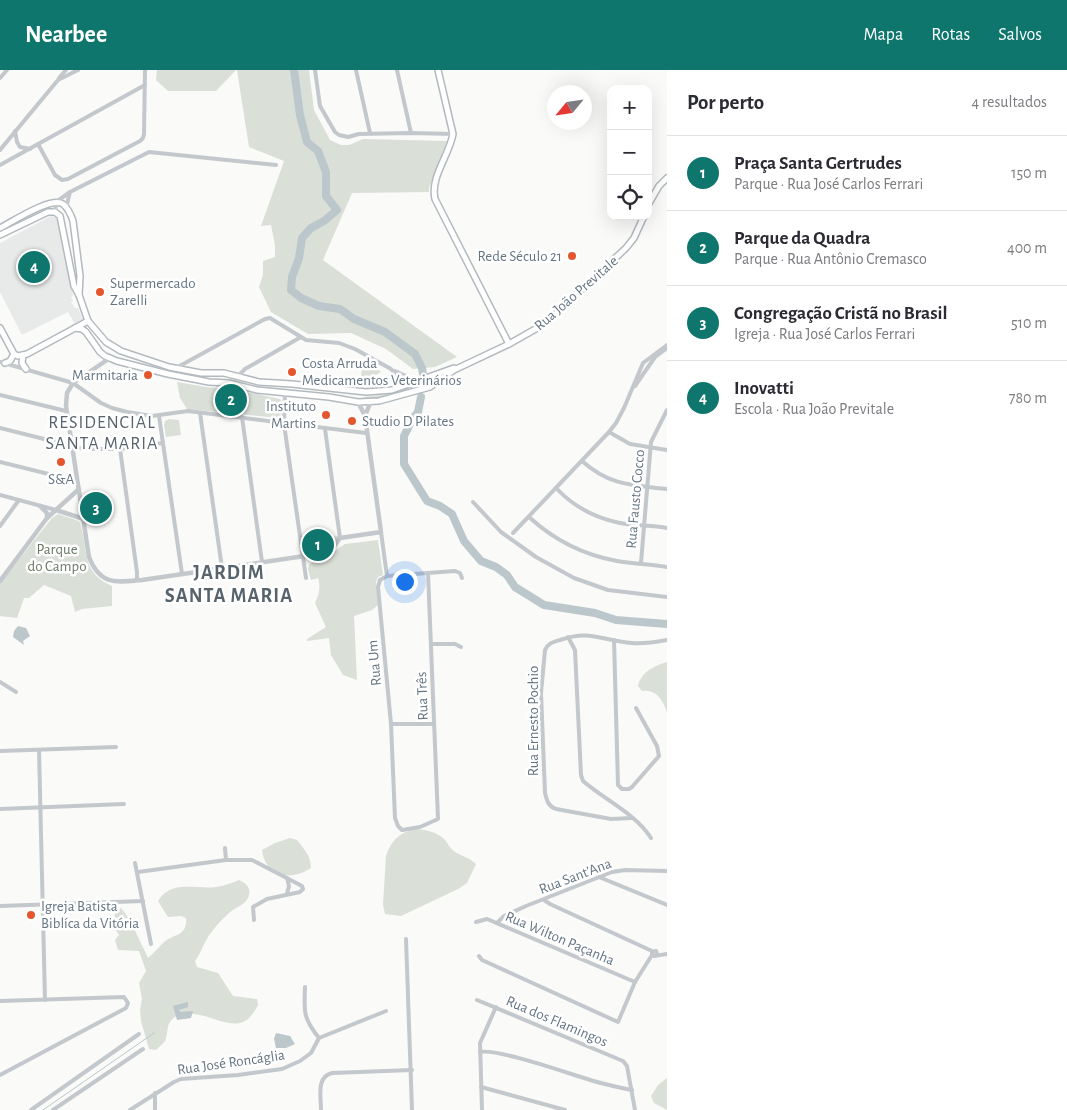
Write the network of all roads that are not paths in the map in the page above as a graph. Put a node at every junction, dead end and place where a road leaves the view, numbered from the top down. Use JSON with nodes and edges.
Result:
{"nodes":[{"id":1,"x":7,"y":70,"type":"edge"},
{"id":2,"x":66,"y":70,"type":"edge"},
{"id":3,"x":78,"y":70,"type":"edge"},
{"id":4,"x":145,"y":70,"type":"edge"},
{"id":5,"x":315,"y":70,"type":"edge"},
{"id":6,"x":356,"y":70,"type":"edge"},
{"id":7,"x":397,"y":70,"type":"edge"},
{"id":8,"x":438,"y":70,"type":"edge"},
{"id":9,"x":0,"y":78,"type":"edge"},
{"id":10,"x":58,"y":80,"type":"junction"},
{"id":11,"x":145,"y":85,"type":"junction"},
{"id":12,"x":15,"y":131,"type":"junction"},
{"id":13,"x":411,"y":133,"type":"junction"},
{"id":14,"x":370,"y":134,"type":"junction"},
{"id":15,"x":453,"y":134,"type":"junction"},
{"id":16,"x":17,"y":142,"type":"junction"},
{"id":17,"x":38,"y":144,"type":"junction"},
{"id":18,"x":4,"y":145,"type":"junction"},
{"id":19,"x":20,"y":147,"type":"junction"},
{"id":20,"x":30,"y":149,"type":"junction"},
{"id":21,"x":0,"y":150,"type":"edge"},
{"id":22,"x":16,"y":156,"type":"junction"},
{"id":23,"x":0,"y":165,"type":"edge"},
{"id":24,"x":276,"y":166,"type":"dead end"},
{"id":25,"x":667,"y":178,"type":"edge"},
{"id":26,"x":70,"y":192,"type":"junction"},
{"id":27,"x":652,"y":198,"type":"edge"},
{"id":28,"x":56,"y":202,"type":"junction"},
{"id":29,"x":66,"y":208,"type":"junction"},
{"id":30,"x":55,"y":212,"type":"junction"},
{"id":31,"x":642,"y":220,"type":"edge"},
{"id":32,"x":0,"y":228,"type":"edge"},
{"id":33,"x":0,"y":235,"type":"edge"},
{"id":34,"x":79,"y":295,"type":"junction"},
{"id":35,"x":88,"y":321,"type":"junction"},
{"id":36,"x":75,"y":328,"type":"junction"},
{"id":37,"x":0,"y":329,"type":"edge"},
{"id":38,"x":301,"y":337,"type":"junction"},
{"id":39,"x":509,"y":344,"type":"junction"},
{"id":40,"x":667,"y":346,"type":"edge"},
{"id":41,"x":121,"y":351,"type":"junction"},
{"id":42,"x":14,"y":354,"type":"junction"},
{"id":43,"x":23,"y":355,"type":"junction"},
{"id":44,"x":110,"y":358,"type":"junction"},
{"id":45,"x":2,"y":362,"type":"edge"},
{"id":46,"x":464,"y":365,"type":"junction"},
{"id":47,"x":176,"y":368,"type":"junction"},
{"id":48,"x":26,"y":369,"type":"junction"},
{"id":49,"x":391,"y":369,"type":"junction"},
{"id":50,"x":238,"y":376,"type":"junction"},
{"id":51,"x":428,"y":377,"type":"junction"},
{"id":52,"x":417,"y":381,"type":"junction"},
{"id":53,"x":73,"y":383,"type":"junction"},
{"id":54,"x":400,"y":387,"type":"junction"},
{"id":55,"x":430,"y":387,"type":"junction"},
{"id":56,"x":285,"y":392,"type":"junction"},
{"id":57,"x":366,"y":392,"type":"junction"},
{"id":58,"x":0,"y":395,"type":"edge"},
{"id":59,"x":358,"y":402,"type":"junction"},
{"id":60,"x":371,"y":402,"type":"junction"},
{"id":61,"x":667,"y":410,"type":"edge"},
{"id":62,"x":66,"y":411,"type":"junction"},
{"id":63,"x":200,"y":413,"type":"junction"},
{"id":64,"x":159,"y":416,"type":"junction"},
{"id":65,"x":364,"y":416,"type":"junction"},
{"id":66,"x":242,"y":417,"type":"junction"},
{"id":67,"x":284,"y":424,"type":"junction"},
{"id":68,"x":0,"y":428,"type":"edge"},
{"id":69,"x":325,"y":429,"type":"junction"},
{"id":70,"x":610,"y":432,"type":"junction"},
{"id":71,"x":366,"y":433,"type":"junction"},
{"id":72,"x":163,"y":443,"type":"junction"},
{"id":73,"x":73,"y":447,"type":"junction"},
{"id":74,"x":651,"y":448,"type":"junction"},
{"id":75,"x":120,"y":449,"type":"junction"},
{"id":76,"x":667,"y":450,"type":"edge"},
{"id":77,"x":582,"y":461,"type":"junction"},
{"id":78,"x":0,"y":462,"type":"edge"},
{"id":79,"x":78,"y":481,"type":"junction"},
{"id":80,"x":648,"y":486,"type":"junction"},
{"id":81,"x":556,"y":488,"type":"junction"},
{"id":82,"x":79,"y":489,"type":"junction"},
{"id":83,"x":667,"y":489,"type":"edge"},
{"id":84,"x":0,"y":495,"type":"edge"},
{"id":85,"x":19,"y":500,"type":"junction"},
{"id":86,"x":67,"y":501,"type":"junction"},
{"id":87,"x":473,"y":502,"type":"dead end"},
{"id":88,"x":40,"y":506,"type":"junction"},
{"id":89,"x":81,"y":506,"type":"junction"},
{"id":90,"x":56,"y":510,"type":"junction"},
{"id":91,"x":66,"y":512,"type":"junction"},
{"id":92,"x":73,"y":515,"type":"junction"},
{"id":93,"x":529,"y":517,"type":"junction"},
{"id":94,"x":47,"y":518,"type":"junction"},
{"id":95,"x":84,"y":519,"type":"junction"},
{"id":96,"x":644,"y":525,"type":"junction"},
{"id":97,"x":0,"y":526,"type":"edge"},
{"id":98,"x":667,"y":528,"type":"edge"},
{"id":99,"x":380,"y":532,"type":"junction"},
{"id":100,"x":513,"y":533,"type":"dead end"},
{"id":101,"x":340,"y":538,"type":"junction"},
{"id":102,"x":303,"y":557,"type":"junction"},
{"id":103,"x":262,"y":562,"type":"junction"},
{"id":104,"x":641,"y":563,"type":"junction"},
{"id":105,"x":667,"y":567,"type":"edge"},
{"id":106,"x":222,"y":568,"type":"junction"},
{"id":107,"x":428,"y":573,"type":"junction"},
{"id":108,"x":182,"y":574,"type":"junction"},
{"id":109,"x":387,"y":576,"type":"junction"},
{"id":110,"x":306,"y":578,"type":"dead end"},
{"id":111,"x":462,"y":578,"type":"dead end"},
{"id":112,"x":140,"y":580,"type":"junction"},
{"id":113,"x":0,"y":581,"type":"edge"},
{"id":114,"x":667,"y":597,"type":"edge"},
{"id":115,"x":568,"y":637,"type":"junction"},
{"id":116,"x":614,"y":640,"type":"junction"},
{"id":117,"x":667,"y":640,"type":"edge"},
{"id":118,"x":431,"y":644,"type":"junction"},
{"id":119,"x":461,"y":647,"type":"dead end"},
{"id":120,"x":0,"y":682,"type":"edge"},
{"id":121,"x":16,"y":692,"type":"dead end"},
{"id":122,"x":636,"y":708,"type":"dead end"},
{"id":123,"x":391,"y":724,"type":"junction"},
{"id":124,"x":434,"y":724,"type":"junction"},
{"id":125,"x":116,"y":747,"type":"dead end"},
{"id":126,"x":39,"y":750,"type":"junction"},
{"id":127,"x":0,"y":751,"type":"edge"},
{"id":128,"x":124,"y":804,"type":"dead end"},
{"id":129,"x":40,"y":808,"type":"junction"},
{"id":130,"x":0,"y":809,"type":"edge"},
{"id":131,"x":632,"y":818,"type":"junction"},
{"id":132,"x":438,"y":819,"type":"joint"},
{"id":133,"x":651,"y":838,"type":"dead end"},
{"id":134,"x":225,"y":848,"type":"dead end"},
{"id":135,"x":226,"y":860,"type":"junction"},
{"id":136,"x":135,"y":863,"type":"dead end"},
{"id":137,"x":667,"y":871,"type":"edge"},
{"id":138,"x":138,"y":872,"type":"junction"},
{"id":139,"x":600,"y":877,"type":"junction"},
{"id":140,"x":287,"y":878,"type":"junction"},
{"id":141,"x":288,"y":894,"type":"junction"},
{"id":142,"x":553,"y":896,"type":"junction"},
{"id":143,"x":544,"y":900,"type":"junction"},
{"id":144,"x":143,"y":901,"type":"junction"},
{"id":145,"x":42,"y":904,"type":"junction"},
{"id":146,"x":667,"y":905,"type":"edge"},
{"id":147,"x":0,"y":906,"type":"edge"},
{"id":148,"x":558,"y":907,"type":"junction"},
{"id":149,"x":254,"y":920,"type":"dead end"},
{"id":150,"x":476,"y":922,"type":"dead end"},
{"id":151,"x":497,"y":923,"type":"junction"},
{"id":152,"x":406,"y":939,"type":"dead end"},
{"id":153,"x":151,"y":944,"type":"dead end"},
{"id":154,"x":654,"y":954,"type":"junction"},
{"id":155,"x":667,"y":954,"type":"edge"},
{"id":156,"x":479,"y":956,"type":"dead end"},
{"id":157,"x":635,"y":982,"type":"junction"},
{"id":158,"x":305,"y":987,"type":"dead end"},
{"id":159,"x":45,"y":1000,"type":"junction"},
{"id":160,"x":477,"y":1000,"type":"dead end"},
{"id":161,"x":0,"y":1001,"type":"edge"},
{"id":162,"x":496,"y":1007,"type":"junction"},
{"id":163,"x":386,"y":1010,"type":"dead end"},
{"id":164,"x":140,"y":1034,"type":"dead end"},
{"id":165,"x":319,"y":1038,"type":"junction"},
{"id":166,"x":142,"y":1049,"type":"dead end"},
{"id":167,"x":480,"y":1052,"type":"junction"},
{"id":168,"x":412,"y":1070,"type":"junction"},
{"id":169,"x":0,"y":1075,"type":"edge"},
{"id":170,"x":481,"y":1087,"type":"junction"},
{"id":171,"x":632,"y":1090,"type":"junction"},
{"id":172,"x":155,"y":1093,"type":"junction"},
{"id":173,"x":31,"y":1110,"type":"edge"},
{"id":174,"x":53,"y":1110,"type":"edge"},
{"id":175,"x":130,"y":1110,"type":"edge"},
{"id":176,"x":155,"y":1110,"type":"edge"},
{"id":177,"x":321,"y":1110,"type":"edge"},
{"id":178,"x":412,"y":1110,"type":"edge"},
{"id":179,"x":482,"y":1110,"type":"edge"},
{"id":180,"x":565,"y":1110,"type":"edge"},
{"id":181,"x":635,"y":1110,"type":"edge"}],
"edges":[{"from":1,"to":9,"type":"street"},
{"from":2,"to":10,"type":"street"},
{"from":3,"to":10,"type":"street"},
{"from":4,"to":11,"type":"street"},
{"from":5,"to":14,"type":"street"},
{"from":6,"to":14,"type":"street"},
{"from":7,"to":13,"type":"street"},
{"from":8,"to":15,"type":"main road"},
{"from":10,"to":12,"type":"street"},
{"from":11,"to":17,"type":"street"},
{"from":11,"to":17,"type":"street"},
{"from":12,"to":16,"type":"street"},
{"from":12,"to":18,"type":"street"},
{"from":13,"to":14,"type":"street"},
{"from":13,"to":15,"type":"street"},
{"from":15,"to":39,"type":"main road"},
{"from":16,"to":18,"type":"street"},
{"from":16,"to":19,"type":"street"},
{"from":17,"to":20,"type":"street"},
{"from":18,"to":21,"type":"street"},
{"from":19,"to":20,"type":"street"},
{"from":19,"to":22,"type":"street"},
{"from":20,"to":22,"type":"street"},
{"from":22,"to":23,"type":"street"},
{"from":24,"to":26,"type":"street"},
{"from":25,"to":27,"type":"main road"},
{"from":26,"to":28,"type":"street"},
{"from":26,"to":29,"type":"street"},
{"from":28,"to":29,"type":"main road"},
{"from":28,"to":30,"type":"street","name":"Rua João Previtale"},
{"from":28,"to":32,"type":"main road"},
{"from":29,"to":34,"type":"main road","name":"Rua João Previtale"},
{"from":30,"to":33,"type":"main road"},
{"from":30,"to":34,"type":"main road","name":"Rua João Previtale"},
{"from":31,"to":39,"type":"main road","name":"Rua João Previtale"},
{"from":34,"to":35,"type":"main road","name":"Rua João Previtale"},
{"from":35,"to":36,"type":"main road"},
{"from":35,"to":41,"type":"main road","name":"Rua João Previtale"},
{"from":36,"to":43,"type":"main road"},
{"from":36,"to":44,"type":"main road","name":"Rua João Previtale"},
{"from":37,"to":42,"type":"main road"},
{"from":38,"to":47,"type":"street"},
{"from":38,"to":49,"type":"street"},
{"from":38,"to":50,"type":"street"},
{"from":39,"to":46,"type":"main road","name":"Rua João Previtale"},
{"from":40,"to":70,"type":"street"},
{"from":41,"to":44,"type":"main road"},
{"from":41,"to":47,"type":"main road","name":"Rua João Previtale"},
{"from":42,"to":43,"type":"main road"},
{"from":42,"to":45,"type":"main road"},
{"from":43,"to":48,"type":"main road"},
{"from":44,"to":53,"type":"street"},
{"from":44,"to":56,"type":"main road","name":"Rua João Previtale"},
{"from":45,"to":48,"type":"street"},
{"from":46,"to":51,"type":"main road","name":"Rua João Previtale"},
{"from":46,"to":55,"type":"main road","name":"Rua João Previtale"},
{"from":47,"to":50,"type":"main road","name":"Rua João Previtale"},
{"from":48,"to":53,"type":"street"},
{"from":49,"to":52,"type":"street"},
{"from":49,"to":54,"type":"street"},
{"from":50,"to":57,"type":"main road","name":"Rua João Previtale"},
{"from":51,"to":52,"type":"main road","name":"Rua João Previtale"},
{"from":51,"to":55,"type":"main road"},
{"from":52,"to":54,"type":"main road","name":"Rua João Previtale"},
{"from":53,"to":62,"type":"street"},
{"from":53,"to":64,"type":"street"},
{"from":54,"to":57,"type":"main road","name":"Rua João Previtale"},
{"from":55,"to":60,"type":"main road","name":"Rua João Previtale"},
{"from":56,"to":59,"type":"main road","name":"Rua João Previtale"},
{"from":56,"to":67,"type":"street"},
{"from":57,"to":59,"type":"main road"},
{"from":58,"to":62,"type":"street"},
{"from":59,"to":60,"type":"main road","name":"Rua João Previtale"},
{"from":59,"to":65,"type":"street"},
{"from":60,"to":65,"type":"street"},
{"from":61,"to":74,"type":"street","name":"Rua Fausto Cocco"},
{"from":62,"to":73,"type":"street"},
{"from":63,"to":64,"type":"street"},
{"from":63,"to":66,"type":"street"},
{"from":63,"to":106,"type":"street"},
{"from":64,"to":72,"type":"street"},
{"from":65,"to":71,"type":"street"},
{"from":66,"to":67,"type":"street"},
{"from":66,"to":103,"type":"street"},
{"from":67,"to":69,"type":"street"},
{"from":67,"to":102,"type":"street"},
{"from":68,"to":73,"type":"street"},
{"from":69,"to":71,"type":"street"},
{"from":69,"to":101,"type":"street"},
{"from":70,"to":74,"type":"street"},
{"from":70,"to":77,"type":"street"},
{"from":71,"to":99,"type":"street"},
{"from":72,"to":75,"type":"street"},
{"from":72,"to":108,"type":"street"},
{"from":73,"to":75,"type":"street"},
{"from":73,"to":79,"type":"street"},
{"from":74,"to":76,"type":"street"},
{"from":74,"to":80,"type":"street","name":"Rua Fausto Cocco"},
{"from":75,"to":112,"type":"street"},
{"from":77,"to":80,"type":"street"},
{"from":77,"to":81,"type":"street"},
{"from":78,"to":79,"type":"street"},
{"from":79,"to":82,"type":"street"},
{"from":80,"to":83,"type":"street"},
{"from":80,"to":96,"type":"street","name":"Rua Fausto Cocco"},
{"from":81,"to":93,"type":"street"},
{"from":81,"to":96,"type":"street"},
{"from":82,"to":86,"type":"street"},
{"from":82,"to":89,"type":"street"},
{"from":84,"to":85,"type":"street"},
{"from":85,"to":88,"type":"street"},
{"from":85,"to":97,"type":"street"},
{"from":86,"to":89,"type":"street"},
{"from":86,"to":90,"type":"street"},
{"from":86,"to":91,"type":"street"},
{"from":87,"to":114,"type":"street"},
{"from":88,"to":90,"type":"street"},
{"from":88,"to":94,"type":"street"},
{"from":89,"to":92,"type":"street"},
{"from":89,"to":95,"type":"street"},
{"from":90,"to":91,"type":"street"},
{"from":90,"to":94,"type":"street"},
{"from":91,"to":92,"type":"street"},
{"from":92,"to":95,"type":"street"},
{"from":93,"to":100,"type":"street"},
{"from":93,"to":104,"type":"street"},
{"from":94,"to":113,"type":"street"},
{"from":95,"to":112,"type":"street"},
{"from":96,"to":98,"type":"street"},
{"from":96,"to":104,"type":"street","name":"Rua Fausto Cocco"},
{"from":99,"to":101,"type":"street"},
{"from":99,"to":109,"type":"street"},
{"from":101,"to":102,"type":"street"},
{"from":102,"to":103,"type":"street"},
{"from":102,"to":110,"type":"street"},
{"from":103,"to":106,"type":"street"},
{"from":104,"to":105,"type":"street"},
{"from":106,"to":108,"type":"street"},
{"from":107,"to":109,"type":"street"},
{"from":107,"to":111,"type":"street"},
{"from":107,"to":118,"type":"street","name":"Rua Três"},
{"from":108,"to":112,"type":"street"},
{"from":109,"to":123,"type":"street","name":"Rua Um"},
{"from":115,"to":116,"type":"street","name":"Rua Ernesto Pochio"},
{"from":115,"to":131,"type":"street"},
{"from":115,"to":131,"type":"street","name":"Rua Ernesto Pochio"},
{"from":116,"to":117,"type":"street","name":"Rua Ernesto Pochio"},
{"from":116,"to":122,"type":"street"},
{"from":118,"to":119,"type":"street"},
{"from":118,"to":124,"type":"street","name":"Rua Três"},
{"from":120,"to":121,"type":"street"},
{"from":123,"to":124,"type":"street"},
{"from":123,"to":132,"type":"street","name":"Rua Um"},
{"from":124,"to":132,"type":"street","name":"Rua Três"},
{"from":125,"to":126,"type":"street"},
{"from":126,"to":127,"type":"street"},
{"from":126,"to":129,"type":"street"},
{"from":128,"to":129,"type":"street"},
{"from":129,"to":130,"type":"street"},
{"from":129,"to":145,"type":"street"},
{"from":131,"to":133,"type":"street"},
{"from":134,"to":135,"type":"street"},
{"from":135,"to":138,"type":"street"},
{"from":135,"to":140,"type":"street"},
{"from":136,"to":138,"type":"street"},
{"from":137,"to":139,"type":"street","name":"Rua Sant’Ana"},
{"from":138,"to":144,"type":"street"},
{"from":139,"to":142,"type":"street","name":"Rua Sant’Ana"},
{"from":139,"to":146,"type":"street"},
{"from":140,"to":141,"type":"street"},
{"from":140,"to":141,"type":"street"},
{"from":141,"to":149,"type":"street"},
{"from":142,"to":143,"type":"street","name":"Rua Sant’Ana"},
{"from":142,"to":148,"type":"street"},
{"from":143,"to":148,"type":"street"},
{"from":143,"to":151,"type":"street","name":"Rua Sant’Ana"},
{"from":144,"to":145,"type":"street"},
{"from":144,"to":153,"type":"street"},
{"from":145,"to":147,"type":"street"},
{"from":145,"to":159,"type":"street"},
{"from":148,"to":154,"type":"street"},
{"from":150,"to":151,"type":"street","name":"Rua Wilton Paçanha"},
{"from":151,"to":157,"type":"street","name":"Rua Wilton Paçanha"},
{"from":152,"to":168,"type":"street"},
{"from":154,"to":155,"type":"street"},
{"from":154,"to":157,"type":"street"},
{"from":156,"to":157,"type":"street"},
{"from":158,"to":165,"type":"street"},
{"from":159,"to":161,"type":"street"},
{"from":159,"to":169,"type":"street"},
{"from":160,"to":162,"type":"street","name":"Rua dos Flamingos"},
{"from":162,"to":167,"type":"street"},
{"from":162,"to":171,"type":"street","name":"Rua dos Flamingos"},
{"from":163,"to":165,"type":"street","name":"Rua José Roncáglia"},
{"from":164,"to":173,"type":"street"},
{"from":165,"to":172,"type":"street","name":"Rua José Roncáglia"},
{"from":166,"to":174,"type":"street"},
{"from":167,"to":170,"type":"street"},
{"from":167,"to":171,"type":"street"},
{"from":168,"to":177,"type":"street"},
{"from":168,"to":178,"type":"street"},
{"from":170,"to":179,"type":"street"},
{"from":170,"to":180,"type":"street"},
{"from":171,"to":181,"type":"street"},
{"from":172,"to":175,"type":"street","name":"Rua José Roncáglia"},
{"from":172,"to":176,"type":"street"}]}
